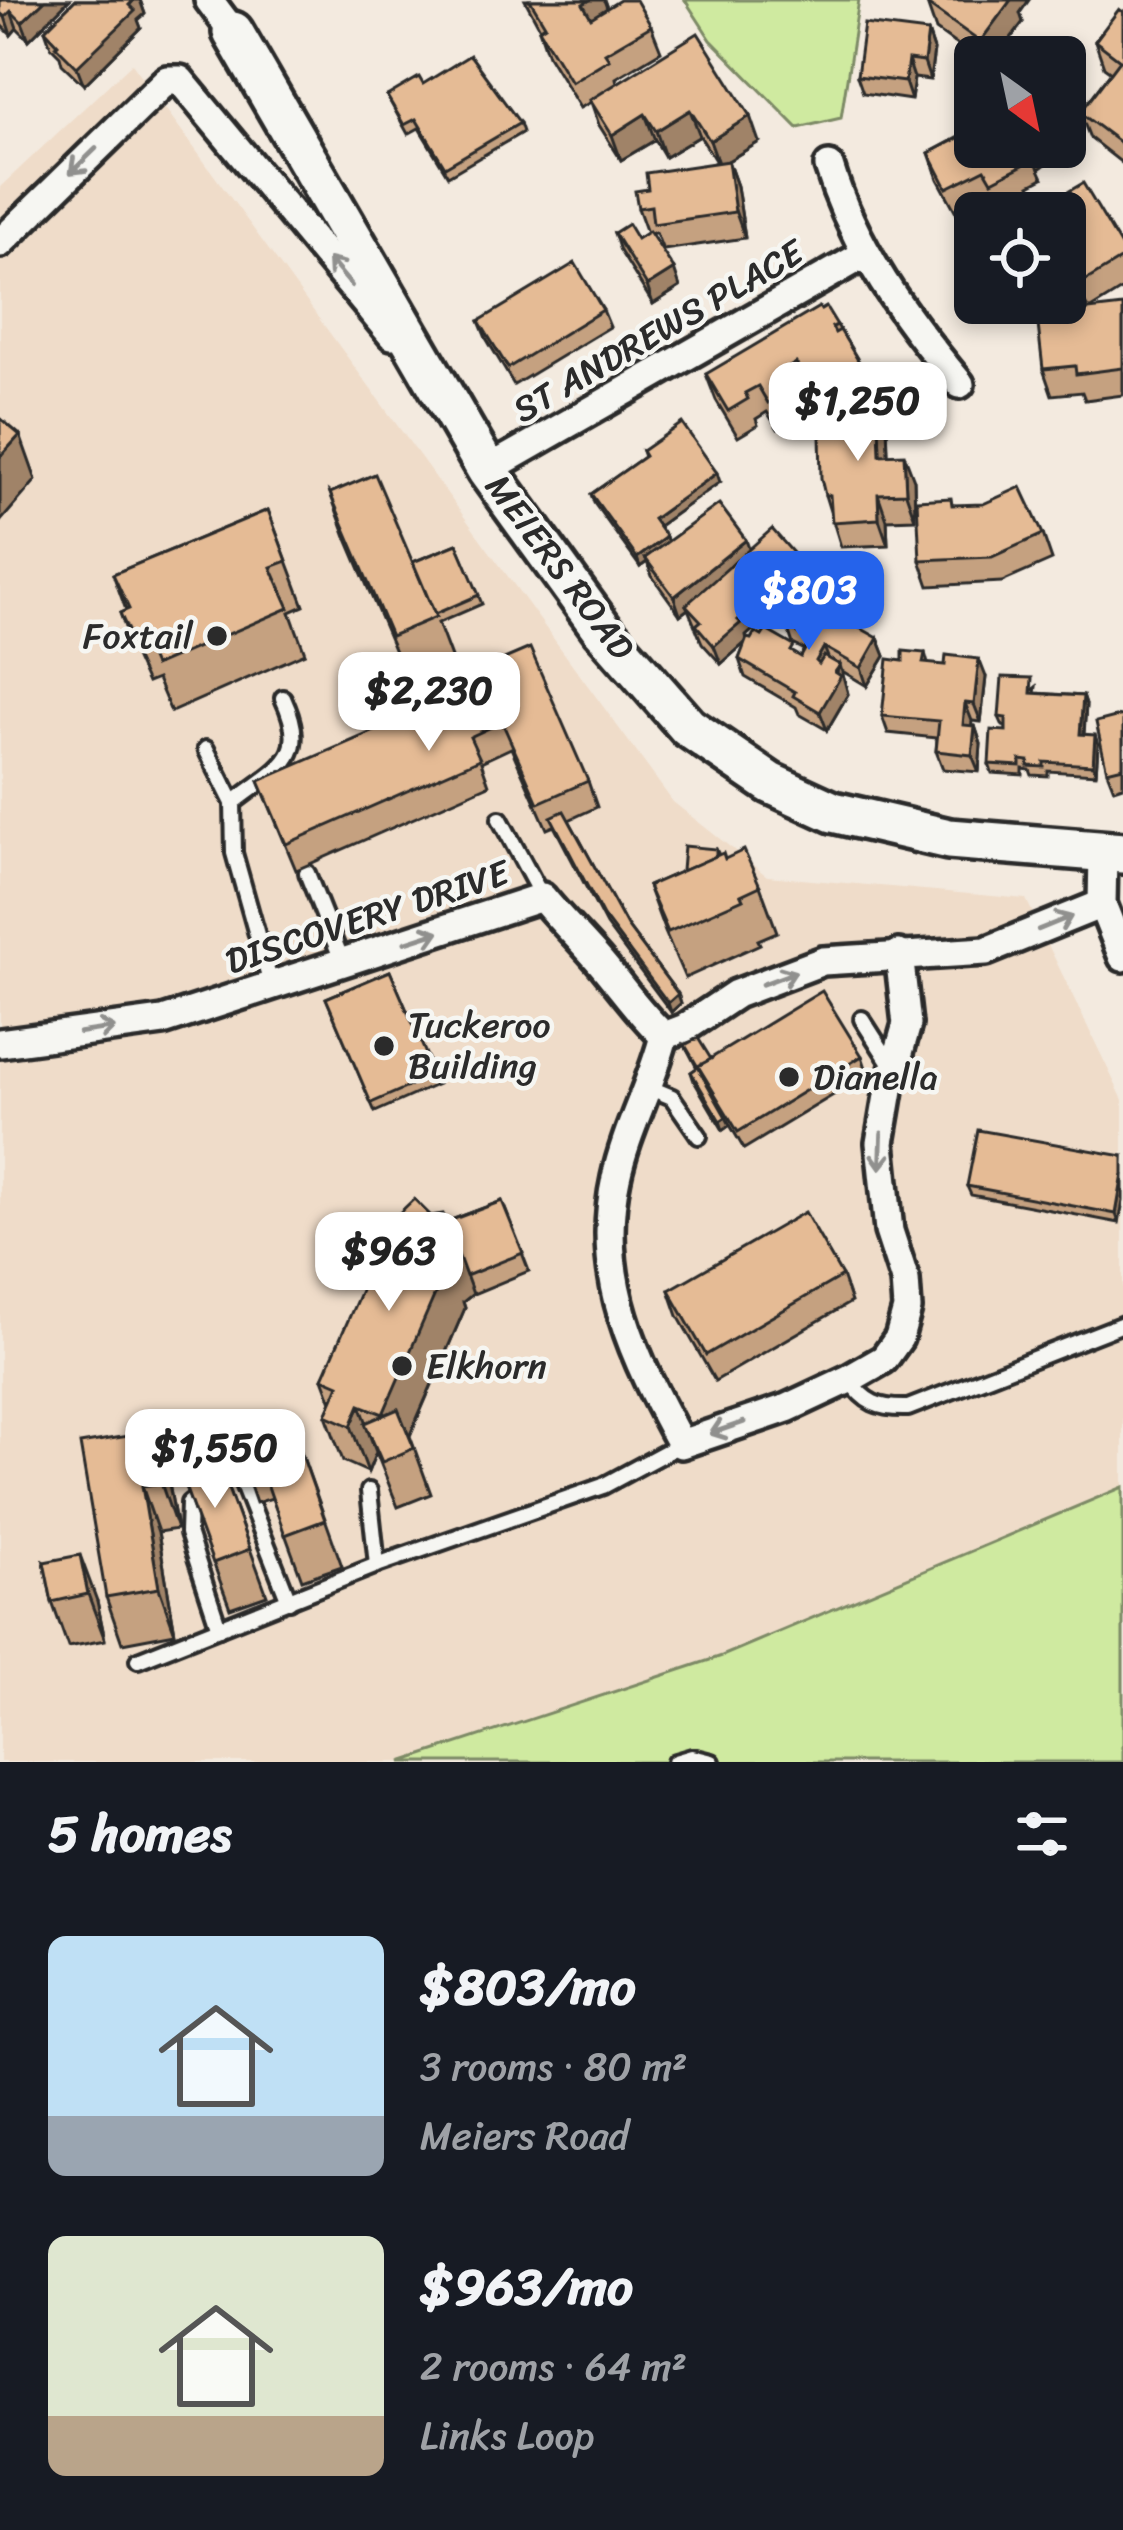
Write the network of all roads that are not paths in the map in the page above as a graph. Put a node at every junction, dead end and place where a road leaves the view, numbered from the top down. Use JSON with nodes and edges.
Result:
{"nodes":[{"id":1,"x":221,"y":16,"type":"edge"},
{"id":2,"x":829,"y":166,"type":"dead end"},
{"id":3,"x":0,"y":243,"type":"edge"},
{"id":4,"x":866,"y":254,"type":"junction"},
{"id":5,"x":960,"y":384,"type":"dead end"},
{"id":6,"x":442,"y":394,"type":"junction"},
{"id":7,"x":487,"y":470,"type":"junction"},
{"id":8,"x":283,"y":698,"type":"dead end"},
{"id":9,"x":206,"y":749,"type":"dead end"},
{"id":10,"x":233,"y":803,"type":"junction"},
{"id":11,"x":500,"y":819,"type":"dead end"},
{"id":12,"x":1113,"y":854,"type":"edge"},
{"id":13,"x":307,"y":873,"type":"dead end"},
{"id":14,"x":542,"y":897,"type":"junction"},
{"id":15,"x":1102,"y":904,"type":"junction"},
{"id":16,"x":898,"y":954,"type":"junction"},
{"id":17,"x":1123,"y":956,"type":"edge"},
{"id":18,"x":344,"y":963,"type":"junction"},
{"id":19,"x":272,"y":988,"type":"junction"},
{"id":20,"x":862,"y":1019,"type":"dead end"},
{"id":21,"x":664,"y":1036,"type":"junction"},
{"id":22,"x":0,"y":1043,"type":"edge"},
{"id":23,"x":895,"y":1070,"type":"junction"},
{"id":24,"x":648,"y":1088,"type":"junction"},
{"id":25,"x":699,"y":1136,"type":"dead end"},
{"id":26,"x":1123,"y":1324,"type":"edge"},
{"id":27,"x":849,"y":1379,"type":"junction"},
{"id":28,"x":681,"y":1444,"type":"junction"},
{"id":29,"x":278,"y":1459,"type":"edge"},
{"id":30,"x":239,"y":1474,"type":"junction"},
{"id":31,"x":369,"y":1491,"type":"dead end"},
{"id":32,"x":377,"y":1564,"type":"junction"},
{"id":33,"x":289,"y":1601,"type":"junction"},
{"id":34,"x":219,"y":1628,"type":"junction"},
{"id":35,"x":138,"y":1660,"type":"dead end"},
{"id":36,"x":675,"y":1762,"type":"edge"},
{"id":37,"x":712,"y":1762,"type":"edge"}],
"edges":[{"from":1,"to":6,"type":"street","name":"MEIERS ROAD"},
{"from":2,"to":4,"type":"street"},
{"from":6,"to":3,"type":"street","one_way":true},
{"from":4,"to":5,"type":"street"},
{"from":4,"to":7,"type":"street","name":"ST ANDREWS PLACE"},
{"from":6,"to":7,"type":"street","name":"MEIERS ROAD"},
{"from":7,"to":12,"type":"street","name":"MEIERS ROAD"},
{"from":8,"to":10,"type":"lane"},
{"from":9,"to":10,"type":"lane"},
{"from":10,"to":19,"type":"lane"},
{"from":11,"to":14,"type":"lane"},
{"from":12,"to":15,"type":"street"},
{"from":13,"to":18,"type":"lane"},
{"from":18,"to":14,"type":"street","name":"DISCOVERY DRIVE","one_way":true},
{"from":14,"to":21,"type":"street","name":"DISCOVERY DRIVE"},
{"from":16,"to":15,"type":"street","one_way":true},
{"from":15,"to":17,"type":"street"},
{"from":21,"to":16,"type":"street","one_way":true},
{"from":16,"to":23,"type":"street"},
{"from":18,"to":19,"type":"street","name":"DISCOVERY DRIVE"},
{"from":22,"to":19,"type":"street","name":"DISCOVERY DRIVE","one_way":true},
{"from":20,"to":23,"type":"lane"},
{"from":21,"to":24,"type":"street"},
{"from":23,"to":27,"type":"street","one_way":true},
{"from":24,"to":25,"type":"lane"},
{"from":24,"to":28,"type":"street"},
{"from":26,"to":27,"type":"lane"},
{"from":27,"to":28,"type":"street","one_way":true},
{"from":28,"to":32,"type":"lane"},
{"from":29,"to":30,"type":"lane"},
{"from":30,"to":33,"type":"lane"},
{"from":30,"to":34,"type":"lane"},
{"from":31,"to":32,"type":"lane"},
{"from":32,"to":33,"type":"lane"},
{"from":33,"to":34,"type":"lane"},
{"from":34,"to":35,"type":"lane"},
{"from":36,"to":37,"type":"lane"}]}
